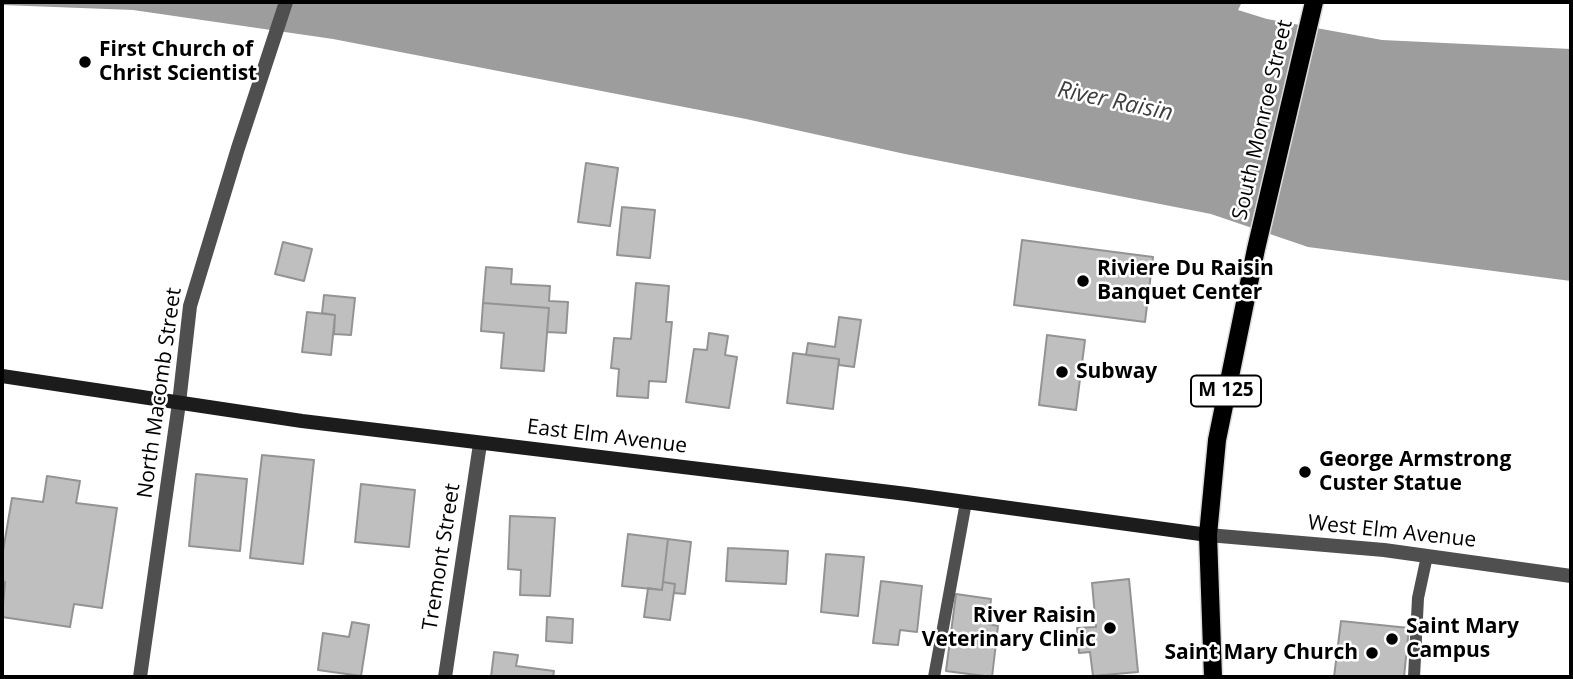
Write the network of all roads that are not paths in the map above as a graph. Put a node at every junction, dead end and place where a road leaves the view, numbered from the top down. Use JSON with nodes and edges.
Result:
{"nodes":[{"id":1,"x":286,"y":2,"type":"edge"},
{"id":2,"x":1313,"y":3,"type":"edge"},
{"id":3,"x":2,"y":376,"type":"edge"},
{"id":4,"x":179,"y":403,"type":"junction"},
{"id":5,"x":480,"y":443,"type":"junction"},
{"id":6,"x":966,"y":502,"type":"junction"},
{"id":7,"x":1208,"y":535,"type":"junction"},
{"id":8,"x":1427,"y":556,"type":"junction"},
{"id":9,"x":1571,"y":576,"type":"edge"},
{"id":10,"x":140,"y":677,"type":"edge"},
{"id":11,"x":445,"y":677,"type":"edge"},
{"id":12,"x":934,"y":677,"type":"edge"},
{"id":13,"x":1213,"y":677,"type":"edge"},
{"id":14,"x":1415,"y":677,"type":"edge"}],
"edges":[{"from":1,"to":4,"type":"street","name":"North Macomb Street"},
{"from":2,"to":7,"type":"main road","name":"South Monroe Street","number":"M 125"},
{"from":3,"to":4,"type":"main road","name":"East Elm Avenue"},
{"from":4,"to":5,"type":"main road","name":"East Elm Avenue"},
{"from":4,"to":10,"type":"street","name":"North Macomb Street"},
{"from":5,"to":6,"type":"main road","name":"East Elm Avenue"},
{"from":5,"to":11,"type":"street","name":"Tremont Street"},
{"from":6,"to":7,"type":"main road","name":"East Elm Avenue"},
{"from":6,"to":12,"type":"lane"},
{"from":7,"to":8,"type":"street","name":"West Elm Avenue"},
{"from":7,"to":13,"type":"main road","number":"M 125"},
{"from":8,"to":9,"type":"street","name":"West Elm Avenue"},
{"from":8,"to":14,"type":"lane"}]}
